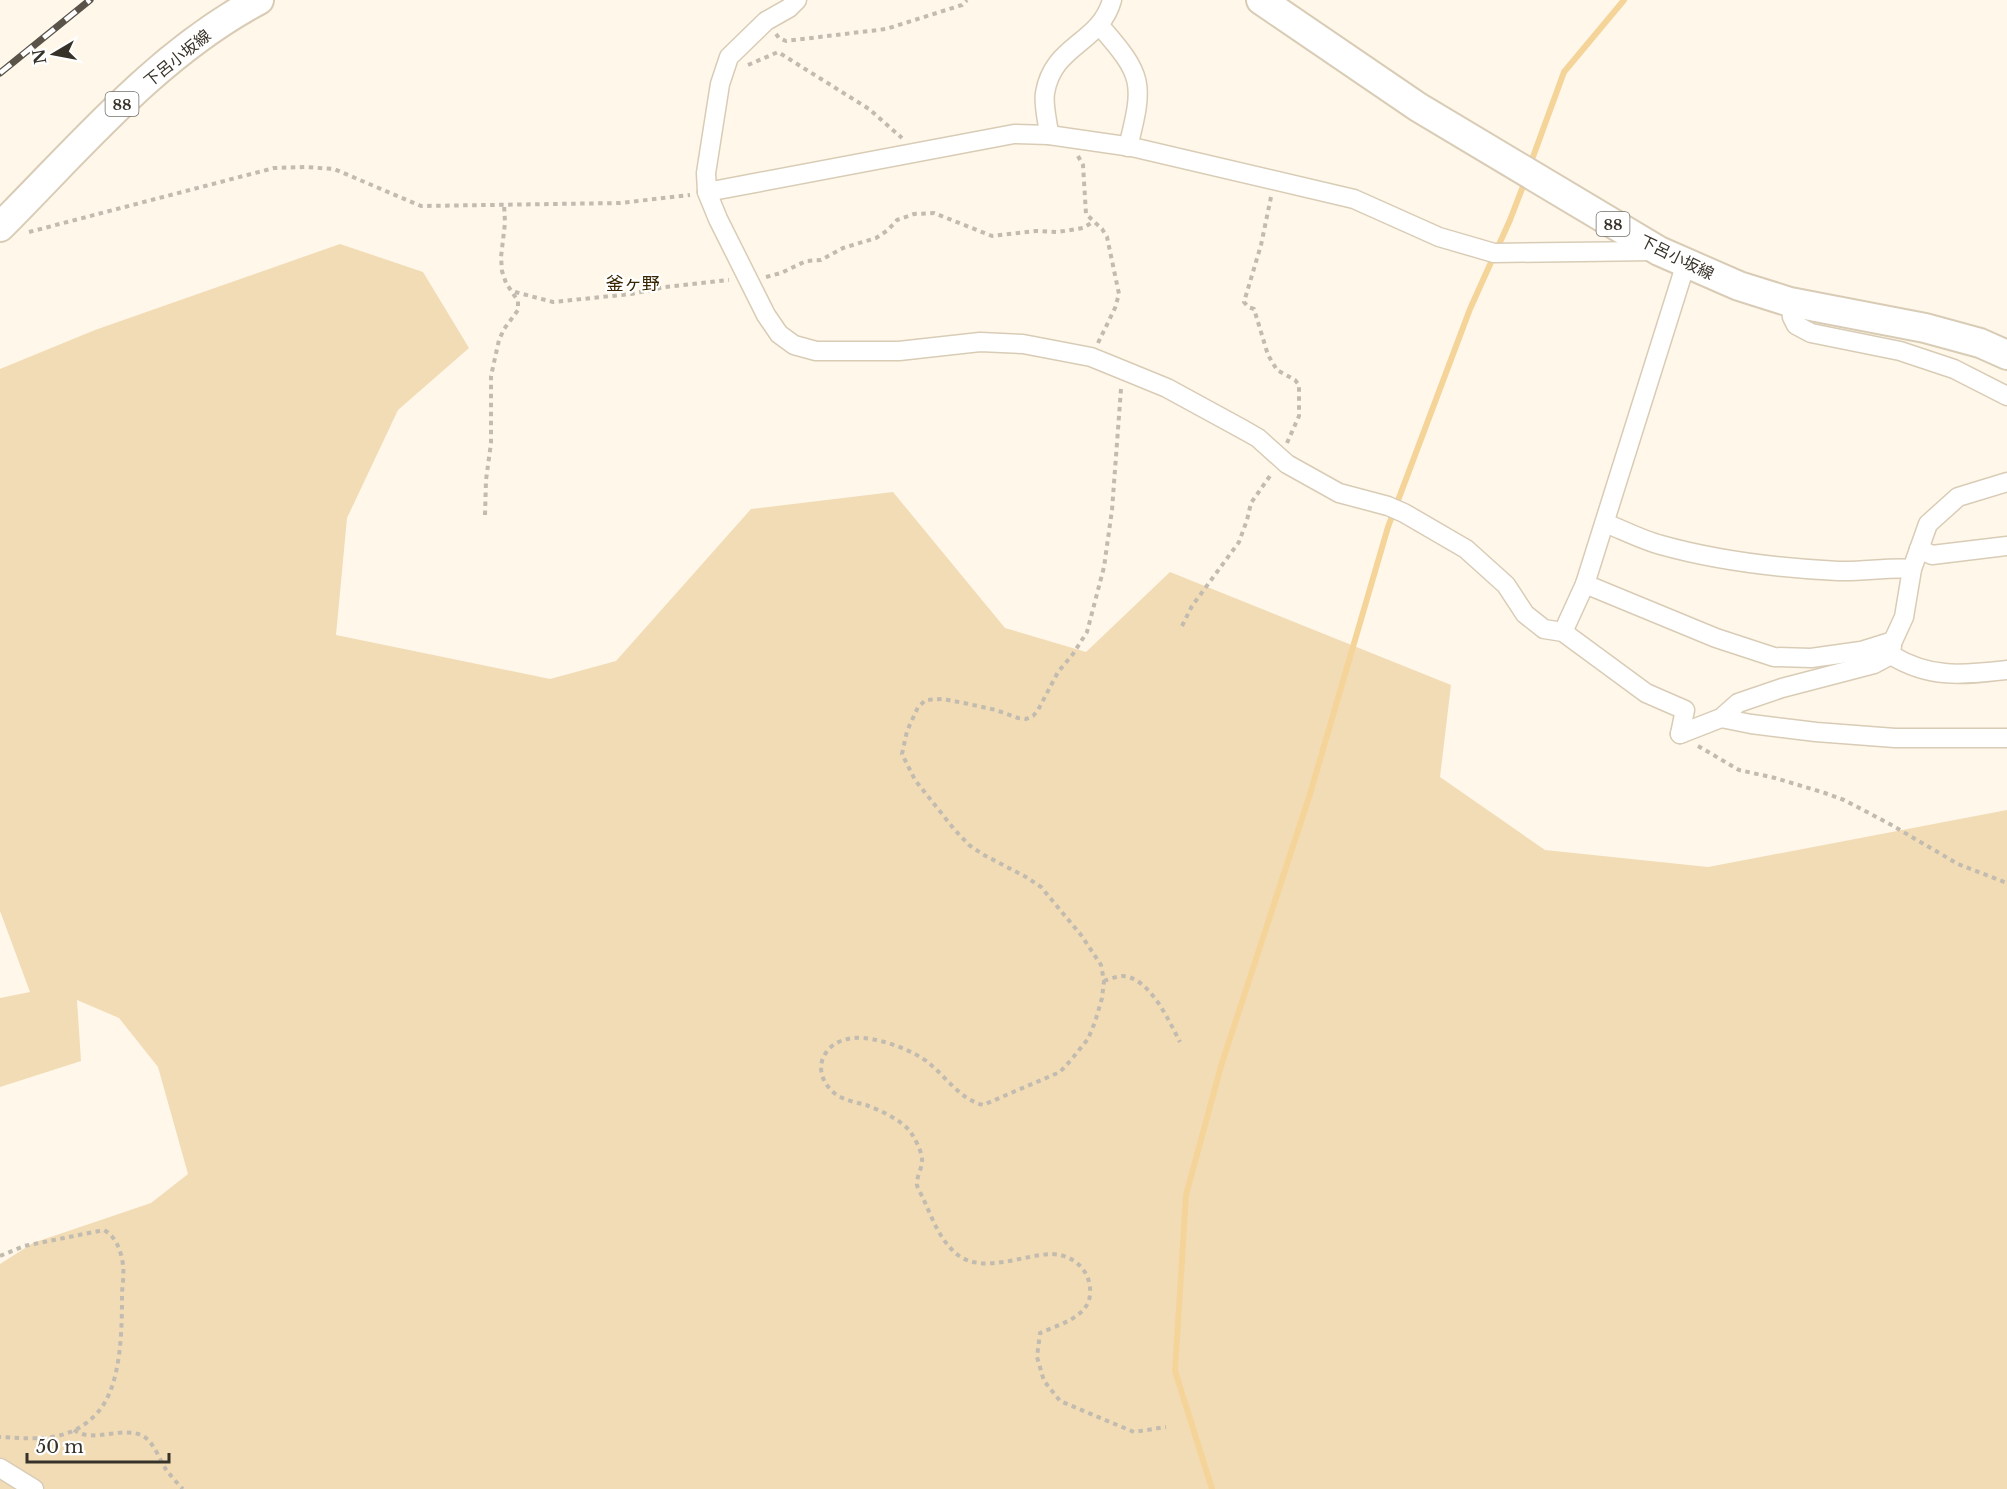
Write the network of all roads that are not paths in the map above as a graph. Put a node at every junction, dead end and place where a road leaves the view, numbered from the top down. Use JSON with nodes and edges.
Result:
{"nodes":[{"id":1,"x":259,"y":0,"type":"edge"},
{"id":2,"x":797,"y":0,"type":"edge"},
{"id":3,"x":1112,"y":0,"type":"edge"},
{"id":4,"x":1261,"y":0,"type":"edge"},
{"id":5,"x":1100,"y":26,"type":"junction"},
{"id":6,"x":1049,"y":135,"type":"junction"},
{"id":7,"x":1128,"y":147,"type":"junction"},
{"id":8,"x":707,"y":192,"type":"junction"},
{"id":9,"x":12,"y":230,"type":"edge"},
{"id":10,"x":1659,"y":251,"type":"junction"},
{"id":11,"x":1686,"y":263,"type":"junction"},
{"id":12,"x":1790,"y":302,"type":"junction"},
{"id":13,"x":2007,"y":355,"type":"edge"},
{"id":14,"x":2007,"y":396,"type":"edge"},
{"id":15,"x":2007,"y":482,"type":"edge"},
{"id":16,"x":1605,"y":523,"type":"junction"},
{"id":17,"x":2007,"y":546,"type":"edge"},
{"id":18,"x":1919,"y":549,"type":"junction"},
{"id":19,"x":1912,"y":569,"type":"junction"},
{"id":20,"x":1585,"y":584,"type":"junction"},
{"id":21,"x":1563,"y":632,"type":"junction"},
{"id":22,"x":1892,"y":648,"type":"junction"},
{"id":23,"x":2007,"y":670,"type":"edge"},
{"id":24,"x":1721,"y":718,"type":"junction"},
{"id":25,"x":2007,"y":738,"type":"edge"},
{"id":26,"x":0,"y":1467,"type":"edge"},
{"id":27,"x":34,"y":1489,"type":"edge"}],
"edges":[{"from":1,"to":9,"type":"main road","name":"下呂小坂線","number":"88"},
{"from":2,"to":8,"type":"street"},
{"from":3,"to":5,"type":"street"},
{"from":4,"to":10,"type":"main road","name":"下呂小坂線","number":"88"},
{"from":5,"to":6,"type":"street"},
{"from":5,"to":7,"type":"street"},
{"from":6,"to":7,"type":"street"},
{"from":6,"to":8,"type":"street"},
{"from":7,"to":10,"type":"street"},
{"from":8,"to":21,"type":"street"},
{"from":10,"to":11,"type":"main road","name":"下呂小坂線","number":"88"},
{"from":11,"to":12,"type":"main road","name":"下呂小坂線","number":"88"},
{"from":11,"to":16,"type":"street"},
{"from":12,"to":13,"type":"main road","name":"下呂小坂線","number":"88"},
{"from":12,"to":14,"type":"street"},
{"from":15,"to":18,"type":"street"},
{"from":16,"to":19,"type":"street"},
{"from":16,"to":20,"type":"street"},
{"from":17,"to":18,"type":"street"},
{"from":18,"to":19,"type":"street"},
{"from":19,"to":22,"type":"street"},
{"from":20,"to":21,"type":"street"},
{"from":20,"to":22,"type":"street"},
{"from":21,"to":24,"type":"street"},
{"from":22,"to":23,"type":"street"},
{"from":22,"to":24,"type":"street"},
{"from":24,"to":25,"type":"street"},
{"from":26,"to":27,"type":"street"}]}
